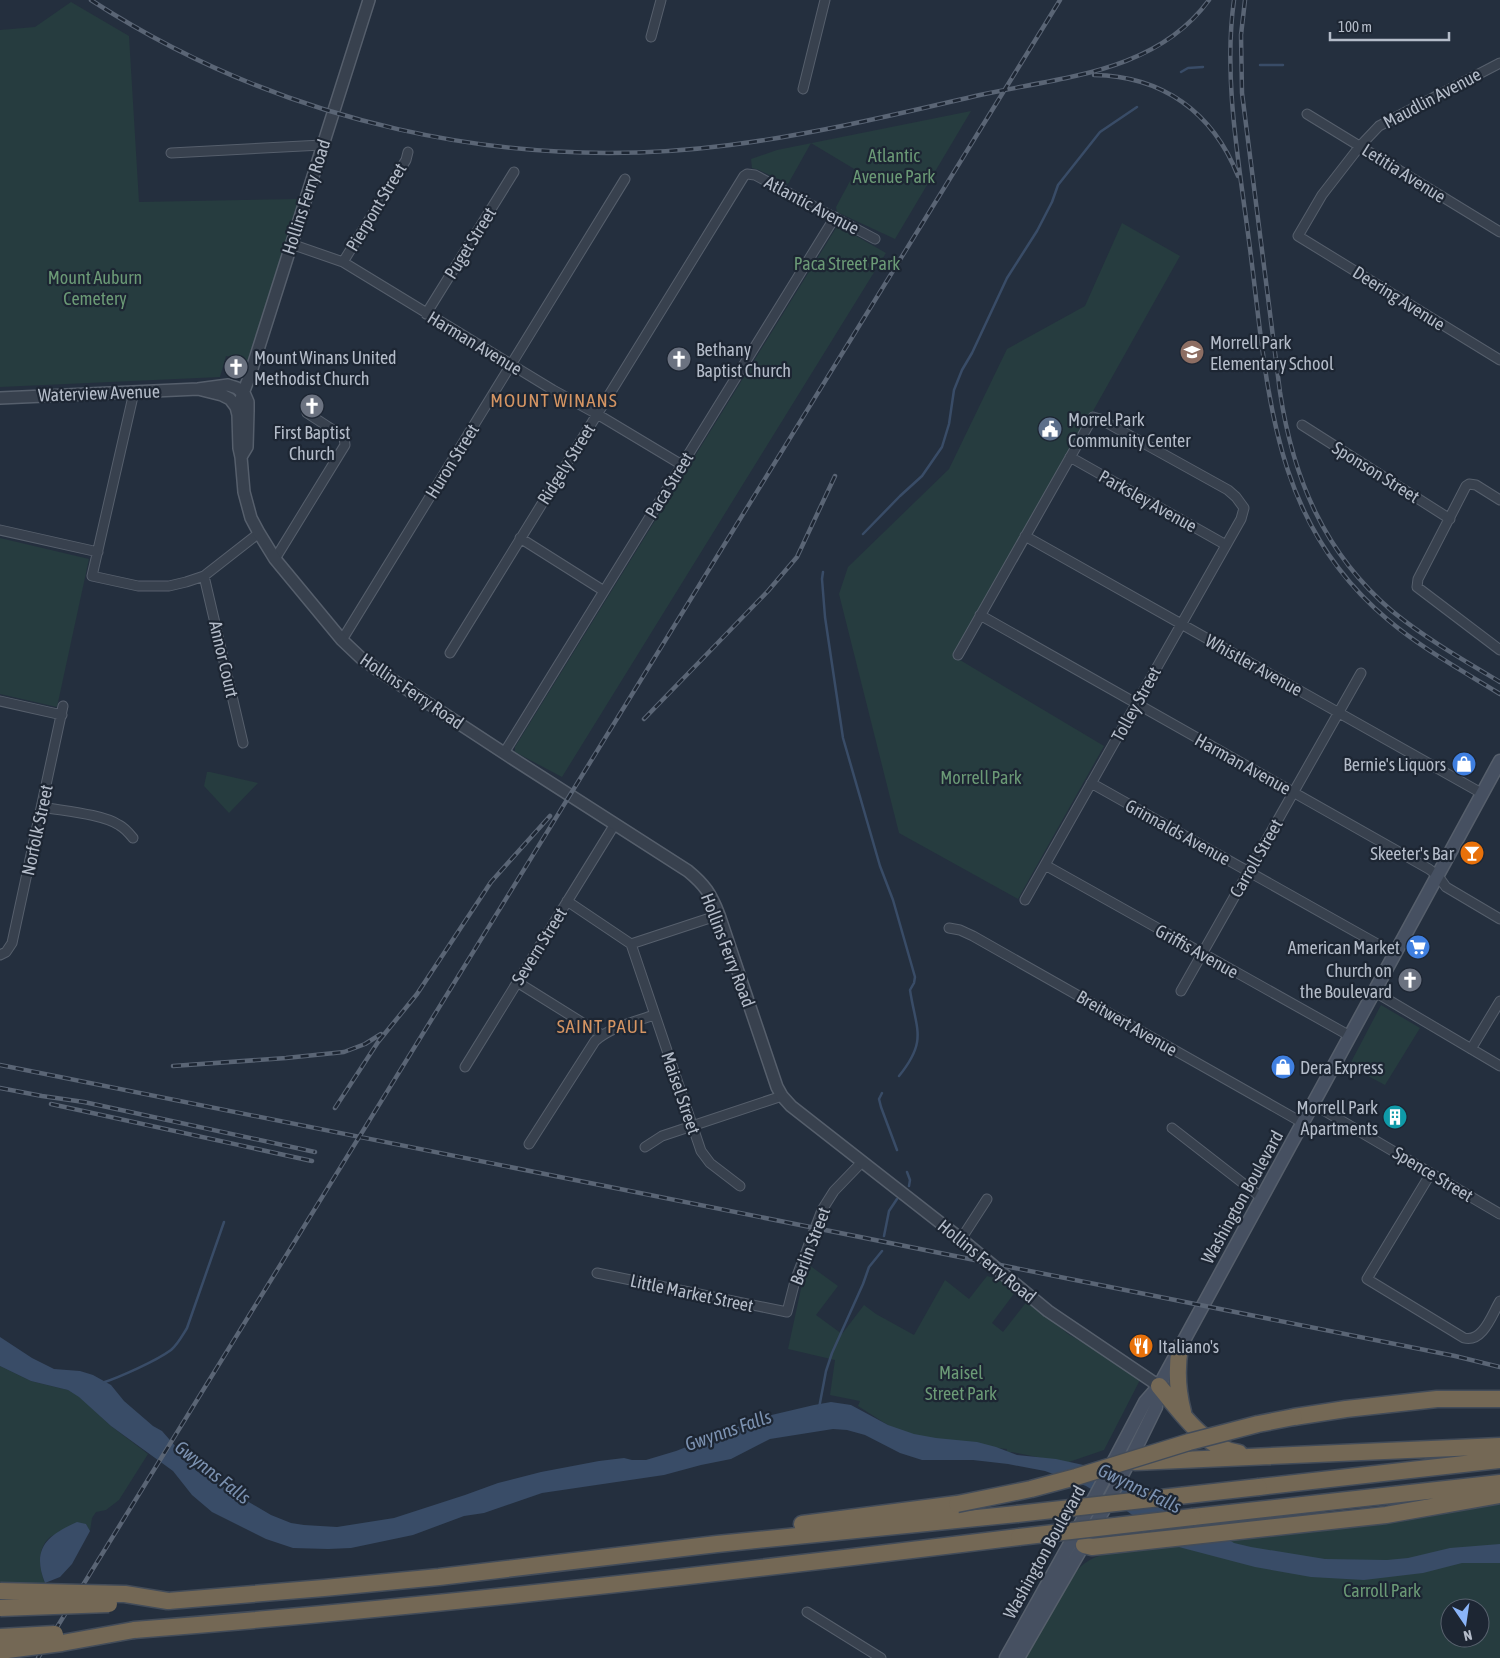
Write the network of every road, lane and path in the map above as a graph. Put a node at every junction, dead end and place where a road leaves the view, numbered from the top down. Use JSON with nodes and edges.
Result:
{"nodes":[{"id":1,"x":369,"y":0,"type":"edge"},
{"id":2,"x":661,"y":0,"type":"edge"},
{"id":3,"x":824,"y":0,"type":"edge"},
{"id":4,"x":650,"y":37,"type":"dead end"},
{"id":5,"x":1500,"y":63,"type":"edge"},
{"id":6,"x":803,"y":89,"type":"dead end"},
{"id":7,"x":1307,"y":114,"type":"dead end"},
{"id":8,"x":322,"y":145,"type":"junction"},
{"id":9,"x":1360,"y":146,"type":"junction"},
{"id":10,"x":408,"y":152,"type":"dead end"},
{"id":11,"x":171,"y":153,"type":"dead end"},
{"id":12,"x":514,"y":172,"type":"dead end"},
{"id":13,"x":747,"y":174,"type":"joint"},
{"id":14,"x":626,"y":179,"type":"dead end"},
{"id":15,"x":835,"y":217,"type":"junction"},
{"id":16,"x":1500,"y":232,"type":"edge"},
{"id":17,"x":1298,"y":236,"type":"joint"},
{"id":18,"x":876,"y":239,"type":"dead end"},
{"id":19,"x":291,"y":244,"type":"junction"},
{"id":20,"x":343,"y":262,"type":"junction"},
{"id":21,"x":426,"y":314,"type":"junction"},
{"id":22,"x":1500,"y":360,"type":"edge"},
{"id":23,"x":511,"y":365,"type":"junction"},
{"id":24,"x":198,"y":389,"type":"junction"},
{"id":25,"x":134,"y":392,"type":"junction"},
{"id":26,"x":243,"y":393,"type":"junction"},
{"id":27,"x":0,"y":398,"type":"edge"},
{"id":28,"x":235,"y":407,"type":"junction"},
{"id":29,"x":307,"y":413,"type":"dead end"},
{"id":30,"x":597,"y":414,"type":"junction"},
{"id":31,"x":1302,"y":425,"type":"dead end"},
{"id":32,"x":241,"y":457,"type":"junction"},
{"id":33,"x":1070,"y":457,"type":"junction"},
{"id":34,"x":682,"y":465,"type":"junction"},
{"id":35,"x":1500,"y":500,"type":"edge"},
{"id":36,"x":1450,"y":519,"type":"junction"},
{"id":37,"x":0,"y":530,"type":"edge"},
{"id":38,"x":259,"y":533,"type":"junction"},
{"id":39,"x":1025,"y":536,"type":"junction"},
{"id":40,"x":520,"y":538,"type":"junction"},
{"id":41,"x":1226,"y":545,"type":"junction"},
{"id":42,"x":98,"y":552,"type":"junction"},
{"id":43,"x":275,"y":559,"type":"junction"},
{"id":44,"x":204,"y":576,"type":"junction"},
{"id":45,"x":604,"y":591,"type":"junction"},
{"id":46,"x":980,"y":615,"type":"junction"},
{"id":47,"x":1181,"y":624,"type":"junction"},
{"id":48,"x":342,"y":640,"type":"junction"},
{"id":49,"x":1500,"y":650,"type":"edge"},
{"id":50,"x":450,"y":653,"type":"dead end"},
{"id":51,"x":958,"y":655,"type":"dead end"},
{"id":52,"x":1361,"y":673,"type":"dead end"},
{"id":53,"x":0,"y":701,"type":"edge"},
{"id":54,"x":1136,"y":704,"type":"junction"},
{"id":55,"x":1339,"y":713,"type":"junction"},
{"id":56,"x":243,"y":743,"type":"dead end"},
{"id":57,"x":504,"y":753,"type":"junction"},
{"id":58,"x":1500,"y":761,"type":"edge"},
{"id":59,"x":1091,"y":783,"type":"junction"},
{"id":60,"x":1293,"y":792,"type":"junction"},
{"id":61,"x":1483,"y":794,"type":"junction"},
{"id":62,"x":42,"y":807,"type":"junction"},
{"id":63,"x":615,"y":824,"type":"junction"},
{"id":64,"x":133,"y":838,"type":"dead end"},
{"id":65,"x":1045,"y":865,"type":"junction"},
{"id":66,"x":1248,"y":872,"type":"junction"},
{"id":67,"x":1438,"y":876,"type":"junction"},
{"id":68,"x":1025,"y":900,"type":"dead end"},
{"id":69,"x":567,"y":901,"type":"junction"},
{"id":70,"x":719,"y":915,"type":"junction"},
{"id":71,"x":1500,"y":919,"type":"edge"},
{"id":72,"x":950,"y":928,"type":"dead end"},
{"id":73,"x":631,"y":944,"type":"junction"},
{"id":74,"x":3,"y":954,"type":"edge"},
{"id":75,"x":1202,"y":954,"type":"junction"},
{"id":76,"x":1395,"y":954,"type":"junction"},
{"id":77,"x":517,"y":982,"type":"junction"},
{"id":78,"x":1181,"y":990,"type":"dead end"},
{"id":79,"x":1375,"y":992,"type":"junction"},
{"id":80,"x":1500,"y":1001,"type":"edge"},
{"id":81,"x":654,"y":1015,"type":"junction"},
{"id":82,"x":602,"y":1034,"type":"junction"},
{"id":83,"x":1350,"y":1036,"type":"junction"},
{"id":84,"x":1471,"y":1049,"type":"junction"},
{"id":85,"x":1500,"y":1066,"type":"edge"},
{"id":86,"x":465,"y":1067,"type":"dead end"},
{"id":87,"x":782,"y":1096,"type":"junction"},
{"id":88,"x":1313,"y":1104,"type":"junction"},
{"id":89,"x":1303,"y":1123,"type":"junction"},
{"id":90,"x":692,"y":1125,"type":"junction"},
{"id":91,"x":1172,"y":1128,"type":"dead end"},
{"id":92,"x":530,"y":1144,"type":"dead end"},
{"id":93,"x":645,"y":1147,"type":"dead end"},
{"id":94,"x":862,"y":1162,"type":"junction"},
{"id":95,"x":1431,"y":1173,"type":"junction"},
{"id":96,"x":740,"y":1186,"type":"dead end"},
{"id":97,"x":1262,"y":1198,"type":"junction"},
{"id":98,"x":987,"y":1199,"type":"dead end"},
{"id":99,"x":1500,"y":1214,"type":"edge"},
{"id":100,"x":961,"y":1239,"type":"junction"},
{"id":101,"x":597,"y":1273,"type":"dead end"},
{"id":102,"x":1500,"y":1301,"type":"edge"},
{"id":103,"x":786,"y":1312,"type":"joint"},
{"id":104,"x":1180,"y":1347,"type":"junction"},
{"id":105,"x":1159,"y":1386,"type":"junction"},
{"id":106,"x":1500,"y":1399,"type":"edge"},
{"id":107,"x":1185,"y":1416,"type":"junction"},
{"id":108,"x":1500,"y":1446,"type":"edge"},
{"id":109,"x":1259,"y":1456,"type":"junction"},
{"id":110,"x":1500,"y":1460,"type":"edge"},
{"id":111,"x":1120,"y":1465,"type":"junction"},
{"id":112,"x":1500,"y":1484,"type":"edge"},
{"id":113,"x":1500,"y":1495,"type":"edge"},
{"id":114,"x":1078,"y":1543,"type":"junction"},
{"id":115,"x":718,"y":1544,"type":"junction"},
{"id":116,"x":0,"y":1591,"type":"edge"},
{"id":117,"x":168,"y":1601,"type":"junction"},
{"id":118,"x":0,"y":1608,"type":"edge"},
{"id":119,"x":807,"y":1612,"type":"dead end"},
{"id":120,"x":134,"y":1630,"type":"junction"},
{"id":121,"x":0,"y":1637,"type":"edge"},
{"id":122,"x":0,"y":1650,"type":"edge"},
{"id":123,"x":880,"y":1658,"type":"edge"},
{"id":124,"x":1006,"y":1658,"type":"edge"},
{"id":125,"x":1018,"y":1658,"type":"edge"}],
"edges":[{"from":1,"to":8,"type":"street","name":"Hollins Ferry Road"},
{"from":2,"to":4,"type":"street"},
{"from":3,"to":6,"type":"street"},
{"from":5,"to":9,"type":"street","name":"Maudlin Avenue"},
{"from":7,"to":9,"type":"street","name":"Letitia Avenue"},
{"from":8,"to":11,"type":"street"},
{"from":8,"to":19,"type":"street","name":"Hollins Ferry Road"},
{"from":9,"to":16,"type":"street","name":"Letitia Avenue"},
{"from":9,"to":17,"type":"street","name":"Maudlin Avenue"},
{"from":10,"to":20,"type":"street","name":"Pierpont Street"},
{"from":12,"to":21,"type":"street","name":"Puget Street"},
{"from":13,"to":15,"type":"street","name":"Atlantic Avenue"},
{"from":13,"to":30,"type":"street","name":"Ridgely Street"},
{"from":14,"to":23,"type":"street","name":"Huron Street"},
{"from":15,"to":18,"type":"street","name":"Atlantic Avenue"},
{"from":15,"to":34,"type":"street","name":"Paca Street"},
{"from":17,"to":22,"type":"street","name":"Deering Avenue"},
{"from":19,"to":20,"type":"street","name":"Harman Avenue"},
{"from":19,"to":26,"type":"street","name":"Hollins Ferry Road"},
{"from":20,"to":21,"type":"street","name":"Harman Avenue"},
{"from":21,"to":23,"type":"street","name":"Harman Avenue"},
{"from":23,"to":30,"type":"street","name":"Harman Avenue"},
{"from":23,"to":48,"type":"street","name":"Huron Street"},
{"from":24,"to":25,"type":"street","name":"Waterview Avenue"},
{"from":24,"to":26,"type":"street","name":"Waterview Avenue"},
{"from":24,"to":28,"type":"street","name":"Waterview Avenue"},
{"from":25,"to":27,"type":"street","name":"Waterview Avenue"},
{"from":25,"to":42,"type":"street"},
{"from":26,"to":28,"type":"street","name":"Hollins Ferry Road"},
{"from":26,"to":32,"type":"street","name":"Hollins Ferry Road"},
{"from":28,"to":32,"type":"street","name":"Hollins Ferry Road"},
{"from":29,"to":43,"type":"street"},
{"from":30,"to":34,"type":"street","name":"Harman Avenue"},
{"from":30,"to":40,"type":"street","name":"Ridgely Street"},
{"from":31,"to":36,"type":"street","name":"Sponson Street"},
{"from":32,"to":38,"type":"street","name":"Hollins Ferry Road"},
{"from":33,"to":39,"type":"street"},
{"from":33,"to":41,"type":"street","name":"Parksley Avenue"},
{"from":33,"to":41,"type":"street","name":"Tolley Street"},
{"from":34,"to":45,"type":"street","name":"Paca Street"},
{"from":35,"to":36,"type":"street"},
{"from":36,"to":49,"type":"street"},
{"from":37,"to":42,"type":"street"},
{"from":38,"to":43,"type":"street","name":"Hollins Ferry Road"},
{"from":38,"to":44,"type":"street"},
{"from":39,"to":46,"type":"street"},
{"from":39,"to":47,"type":"street","name":"Whistler Avenue"},
{"from":40,"to":45,"type":"street"},
{"from":40,"to":50,"type":"street","name":"Ridgely Street"},
{"from":41,"to":47,"type":"street","name":"Tolley Street"},
{"from":42,"to":44,"type":"street"},
{"from":43,"to":48,"type":"street","name":"Hollins Ferry Road"},
{"from":44,"to":56,"type":"street","name":"Annor Court"},
{"from":45,"to":57,"type":"street","name":"Paca Street"},
{"from":46,"to":51,"type":"street"},
{"from":46,"to":54,"type":"street","name":"Harman Avenue"},
{"from":47,"to":54,"type":"street","name":"Tolley Street"},
{"from":47,"to":55,"type":"street","name":"Whistler Avenue"},
{"from":48,"to":57,"type":"street","name":"Hollins Ferry Road"},
{"from":52,"to":55,"type":"street","name":"Carroll Street"},
{"from":53,"to":62,"type":"street","name":"Norfolk Street"},
{"from":54,"to":59,"type":"street","name":"Tolley Street"},
{"from":54,"to":60,"type":"street","name":"Harman Avenue"},
{"from":55,"to":60,"type":"street","name":"Carroll Street"},
{"from":55,"to":61,"type":"street","name":"Whistler Avenue"},
{"from":57,"to":63,"type":"street","name":"Hollins Ferry Road"},
{"from":58,"to":61,"type":"main road","name":"Washington Boulevard"},
{"from":59,"to":65,"type":"street","name":"Tolley Street"},
{"from":59,"to":66,"type":"street","name":"Grinnalds Avenue"},
{"from":60,"to":66,"type":"street","name":"Carroll Street"},
{"from":60,"to":67,"type":"street","name":"Harman Avenue"},
{"from":61,"to":67,"type":"main road","name":"Washington Boulevard"},
{"from":62,"to":64,"type":"street"},
{"from":62,"to":74,"type":"street","name":"Norfolk Street"},
{"from":63,"to":69,"type":"street","name":"Severn Street"},
{"from":63,"to":70,"type":"street","name":"Hollins Ferry Road"},
{"from":65,"to":68,"type":"street","name":"Tolley Street"},
{"from":65,"to":75,"type":"street","name":"Griffis Avenue"},
{"from":66,"to":75,"type":"street","name":"Carroll Street"},
{"from":66,"to":76,"type":"street","name":"Grinnalds Avenue"},
{"from":67,"to":71,"type":"street","name":"Harman Avenue"},
{"from":67,"to":76,"type":"main road","name":"Washington Boulevard"},
{"from":69,"to":73,"type":"street"},
{"from":69,"to":77,"type":"street","name":"Severn Street"},
{"from":70,"to":73,"type":"street"},
{"from":70,"to":87,"type":"street","name":"Hollins Ferry Road"},
{"from":72,"to":89,"type":"street","name":"Breitwert Avenue"},
{"from":73,"to":81,"type":"street","name":"Maisel Street"},
{"from":75,"to":78,"type":"street","name":"Carroll Street"},
{"from":75,"to":83,"type":"street","name":"Griffis Avenue"},
{"from":76,"to":79,"type":"main road","name":"Washington Boulevard"},
{"from":77,"to":82,"type":"street"},
{"from":77,"to":86,"type":"street","name":"Severn Street"},
{"from":79,"to":83,"type":"main road","name":"Washington Boulevard"},
{"from":79,"to":84,"type":"street"},
{"from":80,"to":84,"type":"street"},
{"from":81,"to":82,"type":"street"},
{"from":81,"to":90,"type":"street","name":"Maisel Street"},
{"from":82,"to":92,"type":"street"},
{"from":83,"to":88,"type":"main road","name":"Washington Boulevard"},
{"from":84,"to":85,"type":"street"},
{"from":87,"to":90,"type":"street"},
{"from":87,"to":94,"type":"street","name":"Hollins Ferry Road"},
{"from":88,"to":89,"type":"main road","name":"Washington Boulevard"},
{"from":88,"to":95,"type":"street","name":"Spence Street"},
{"from":89,"to":97,"type":"main road","name":"Washington Boulevard"},
{"from":90,"to":93,"type":"street"},
{"from":90,"to":96,"type":"street","name":"Maisel Street"},
{"from":91,"to":97,"type":"street"},
{"from":94,"to":100,"type":"street","name":"Hollins Ferry Road"},
{"from":94,"to":103,"type":"street","name":"Berlin Street"},
{"from":95,"to":99,"type":"street","name":"Spence Street"},
{"from":95,"to":102,"type":"street"},
{"from":97,"to":104,"type":"main road","name":"Washington Boulevard"},
{"from":98,"to":100,"type":"street"},
{"from":100,"to":105,"type":"street","name":"Hollins Ferry Road"},
{"from":101,"to":103,"type":"street","name":"Little Market Street"},
{"from":104,"to":105,"type":"main road","name":"Washington Boulevard"},
{"from":104,"to":107,"type":"highway"},
{"from":105,"to":107,"type":"highway"},
{"from":105,"to":111,"type":"main road","name":"Washington Boulevard"},
{"from":106,"to":115,"type":"highway","bridge":true},
{"from":107,"to":109,"type":"highway"},
{"from":108,"to":109,"type":"highway"},
{"from":109,"to":111,"type":"highway"},
{"from":110,"to":115,"type":"highway","bridge":true},
{"from":111,"to":114,"type":"main road","name":"Washington Boulevard"},
{"from":111,"to":114,"type":"main road","name":"Washington Boulevard"},
{"from":112,"to":120,"type":"highway","bridge":true},
{"from":113,"to":114,"type":"highway"},
{"from":114,"to":124,"type":"main road","name":"Washington Boulevard"},
{"from":114,"to":125,"type":"main road","name":"Washington Boulevard"},
{"from":115,"to":117,"type":"highway"},
{"from":116,"to":117,"type":"highway","bridge":true},
{"from":117,"to":118,"type":"highway","bridge":true},
{"from":119,"to":123,"type":"street"},
{"from":120,"to":121,"type":"highway","bridge":true},
{"from":120,"to":122,"type":"highway","bridge":true}]}
